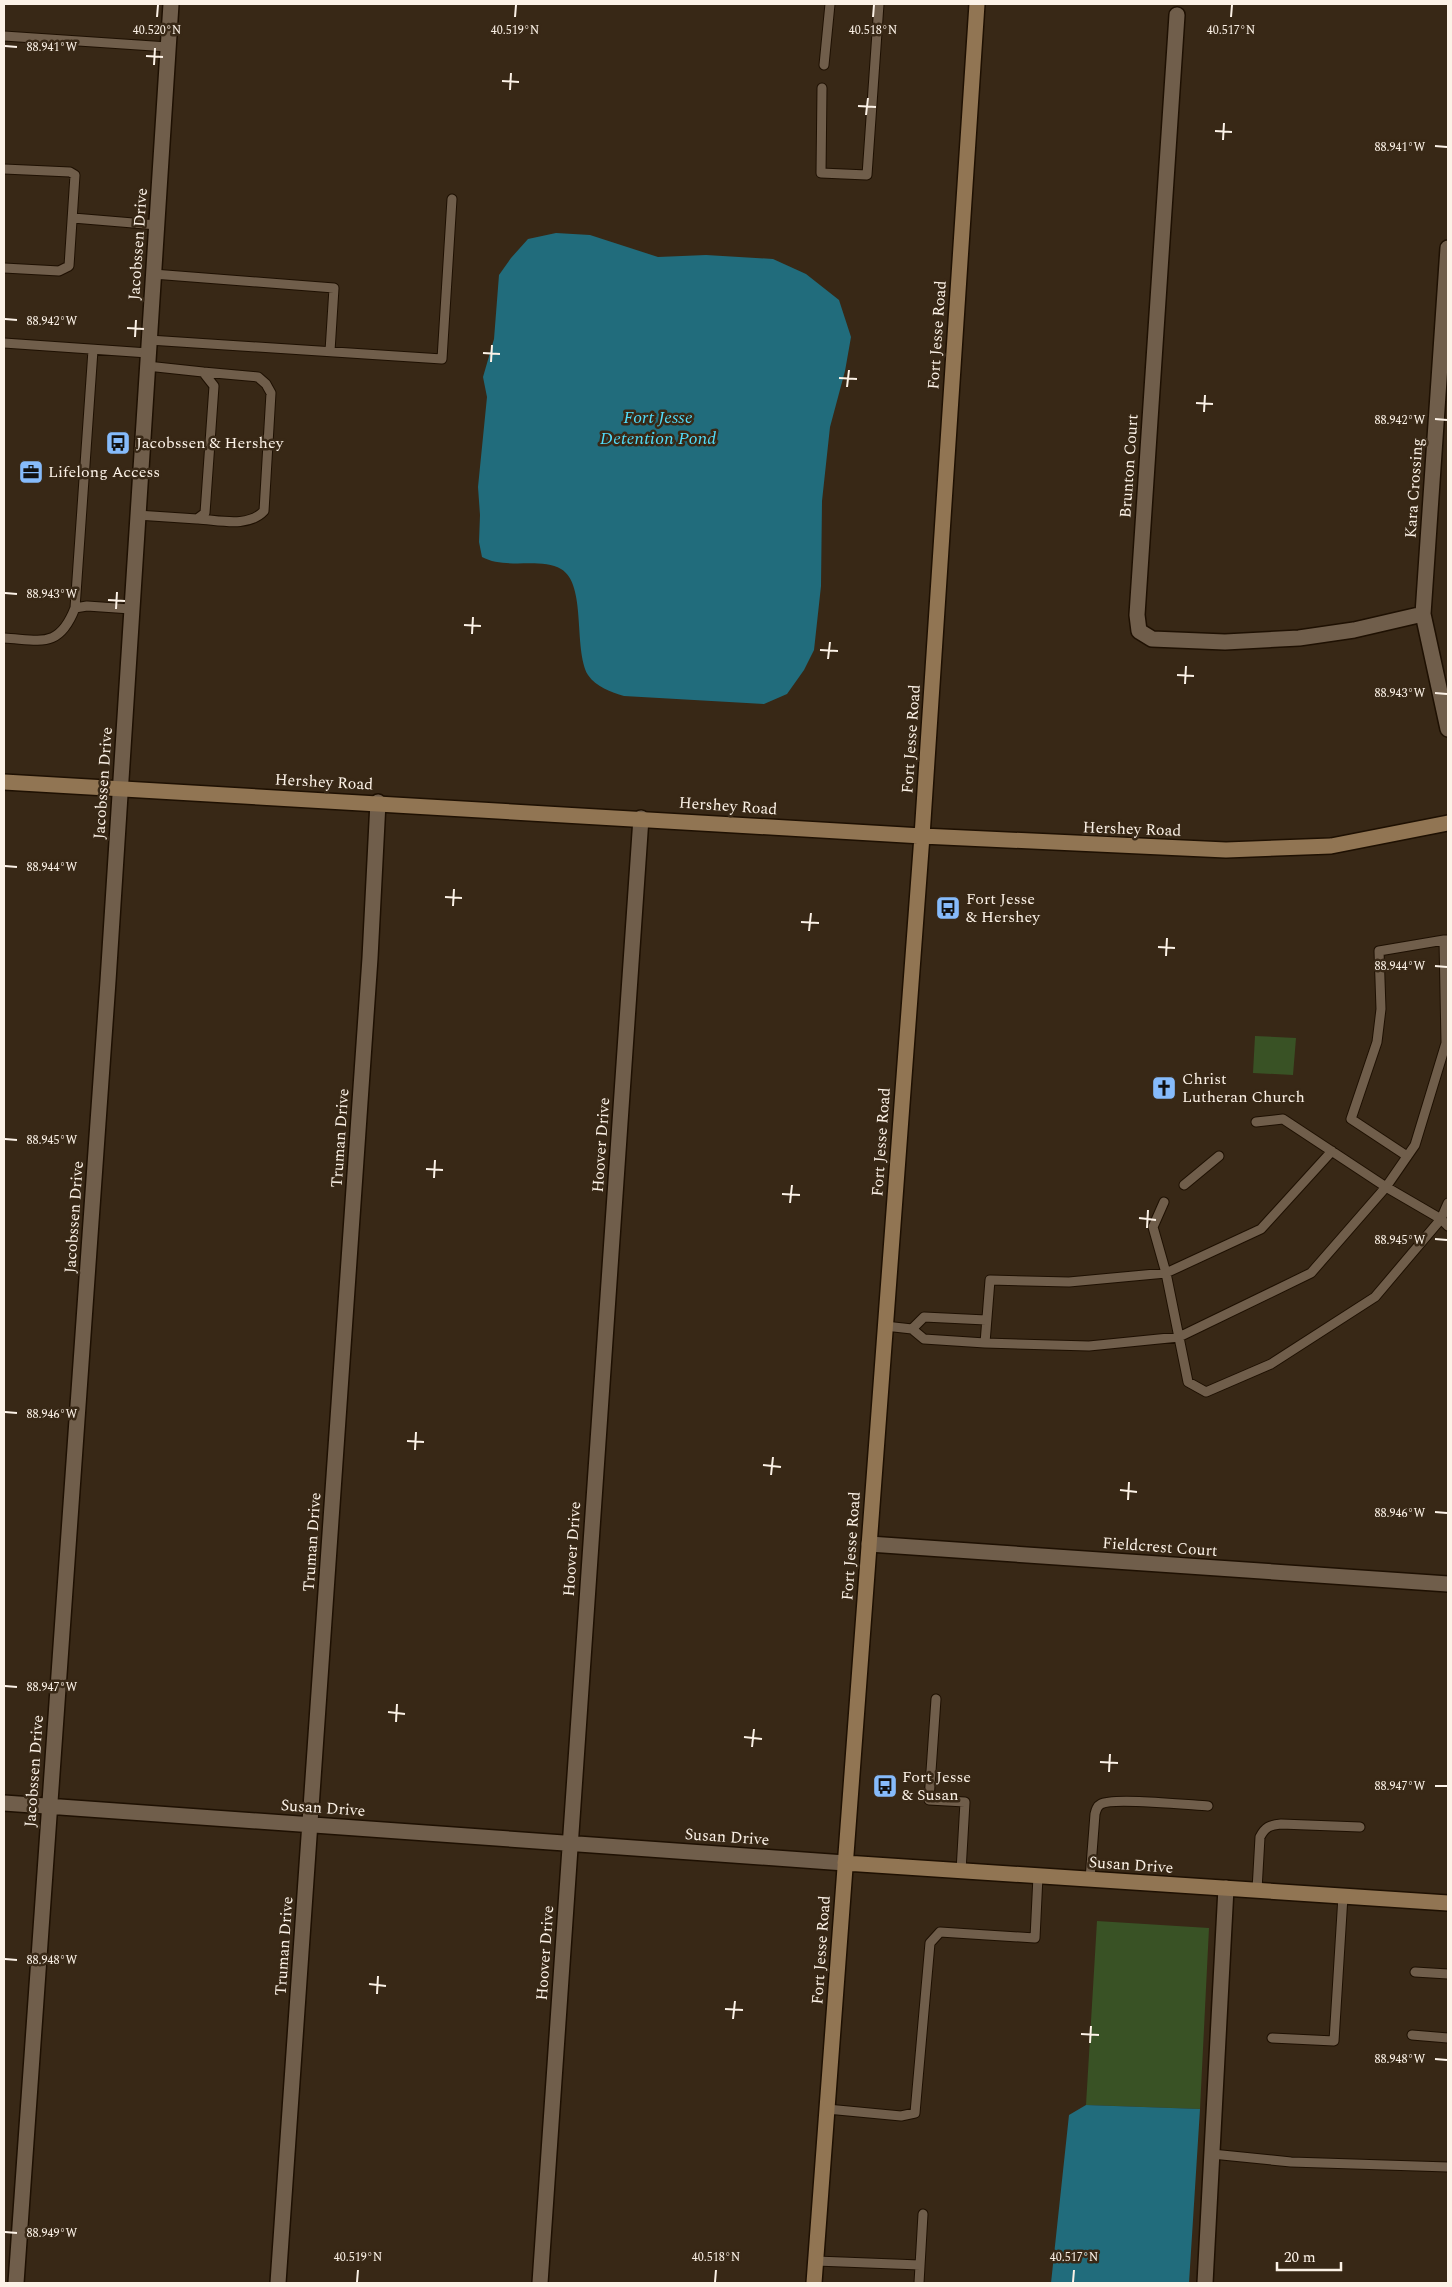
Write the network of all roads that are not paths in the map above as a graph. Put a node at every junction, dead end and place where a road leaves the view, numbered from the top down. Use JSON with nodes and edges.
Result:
{"nodes":[{"id":1,"x":171,"y":4,"type":"edge"},
{"id":2,"x":830,"y":4,"type":"edge"},
{"id":3,"x":879,"y":4,"type":"edge"},
{"id":4,"x":977,"y":4,"type":"edge"},
{"id":5,"x":1177,"y":15,"type":"dead end"},
{"id":6,"x":4,"y":36,"type":"edge"},
{"id":7,"x":168,"y":47,"type":"junction"},
{"id":8,"x":824,"y":65,"type":"dead end"},
{"id":9,"x":822,"y":88,"type":"dead end"},
{"id":10,"x":4,"y":169,"type":"edge"},
{"id":11,"x":452,"y":199,"type":"dead end"},
{"id":12,"x":73,"y":218,"type":"junction"},
{"id":13,"x":157,"y":225,"type":"junction"},
{"id":14,"x":1448,"y":248,"type":"edge"},
{"id":15,"x":4,"y":268,"type":"edge"},
{"id":16,"x":153,"y":274,"type":"junction"},
{"id":17,"x":4,"y":343,"type":"edge"},
{"id":18,"x":93,"y":350,"type":"junction"},
{"id":19,"x":330,"y":352,"type":"junction"},
{"id":20,"x":148,"y":353,"type":"junction"},
{"id":21,"x":203,"y":372,"type":"junction"},
{"id":22,"x":137,"y":515,"type":"junction"},
{"id":23,"x":197,"y":519,"type":"junction"},
{"id":24,"x":75,"y":608,"type":"junction"},
{"id":25,"x":131,"y":609,"type":"junction"},
{"id":26,"x":1423,"y":614,"type":"junction"},
{"id":27,"x":4,"y":638,"type":"edge"},
{"id":28,"x":1448,"y":729,"type":"edge"},
{"id":29,"x":4,"y":782,"type":"edge"},
{"id":30,"x":120,"y":787,"type":"junction"},
{"id":31,"x":378,"y":802,"type":"junction"},
{"id":32,"x":641,"y":818,"type":"junction"},
{"id":33,"x":1448,"y":823,"type":"edge"},
{"id":34,"x":922,"y":836,"type":"junction"},
{"id":35,"x":1446,"y":940,"type":"edge"},
{"id":36,"x":1256,"y":1122,"type":"dead end"},
{"id":37,"x":1332,"y":1151,"type":"junction"},
{"id":38,"x":1219,"y":1156,"type":"dead end"},
{"id":39,"x":1407,"y":1156,"type":"junction"},
{"id":40,"x":1184,"y":1185,"type":"dead end"},
{"id":41,"x":1386,"y":1187,"type":"junction"},
{"id":42,"x":1164,"y":1202,"type":"dead end"},
{"id":43,"x":1448,"y":1203,"type":"edge"},
{"id":44,"x":1445,"y":1222,"type":"edge"},
{"id":45,"x":1166,"y":1273,"type":"junction"},
{"id":46,"x":986,"y":1320,"type":"junction"},
{"id":47,"x":885,"y":1326,"type":"junction"},
{"id":48,"x":912,"y":1328,"type":"junction"},
{"id":49,"x":1180,"y":1337,"type":"junction"},
{"id":50,"x":985,"y":1343,"type":"junction"},
{"id":51,"x":868,"y":1544,"type":"junction"},
{"id":52,"x":1448,"y":1584,"type":"edge"},
{"id":53,"x":936,"y":1699,"type":"dead end"},
{"id":54,"x":4,"y":1803,"type":"edge"},
{"id":55,"x":48,"y":1806,"type":"junction"},
{"id":56,"x":1208,"y":1806,"type":"dead end"},
{"id":57,"x":310,"y":1825,"type":"junction"},
{"id":58,"x":1360,"y":1827,"type":"dead end"},
{"id":59,"x":569,"y":1843,"type":"junction"},
{"id":60,"x":845,"y":1863,"type":"junction"},
{"id":61,"x":961,"y":1871,"type":"junction"},
{"id":62,"x":1038,"y":1876,"type":"junction"},
{"id":63,"x":1090,"y":1879,"type":"junction"},
{"id":64,"x":1226,"y":1888,"type":"junction"},
{"id":65,"x":1257,"y":1890,"type":"junction"},
{"id":66,"x":1343,"y":1896,"type":"junction"},
{"id":67,"x":1448,"y":1903,"type":"edge"},
{"id":68,"x":1415,"y":1972,"type":"dead end"},
{"id":69,"x":1448,"y":1974,"type":"edge"},
{"id":70,"x":1412,"y":2035,"type":"dead end"},
{"id":71,"x":1272,"y":2038,"type":"dead end"},
{"id":72,"x":1448,"y":2038,"type":"edge"},
{"id":73,"x":827,"y":2109,"type":"junction"},
{"id":74,"x":1212,"y":2154,"type":"junction"},
{"id":75,"x":1448,"y":2167,"type":"edge"},
{"id":76,"x":923,"y":2214,"type":"dead end"},
{"id":77,"x":816,"y":2261,"type":"junction"},
{"id":78,"x":920,"y":2265,"type":"junction"},
{"id":79,"x":16,"y":2283,"type":"edge"},
{"id":80,"x":278,"y":2283,"type":"edge"},
{"id":81,"x":540,"y":2283,"type":"edge"},
{"id":82,"x":814,"y":2283,"type":"edge"},
{"id":83,"x":919,"y":2283,"type":"edge"},
{"id":84,"x":1205,"y":2283,"type":"edge"}],
"edges":[{"from":1,"to":7,"type":"street","name":"Jacobssen Drive"},
{"from":2,"to":8,"type":"lane"},
{"from":3,"to":9,"type":"lane"},
{"from":4,"to":34,"type":"main road","name":"Fort Jesse Road"},
{"from":5,"to":26,"type":"street","name":"Brunton Court"},
{"from":6,"to":7,"type":"lane"},
{"from":7,"to":13,"type":"street","name":"Jacobssen Drive"},
{"from":10,"to":12,"type":"lane"},
{"from":11,"to":19,"type":"lane"},
{"from":12,"to":13,"type":"lane"},
{"from":12,"to":15,"type":"lane"},
{"from":13,"to":16,"type":"street","name":"Jacobssen Drive"},
{"from":14,"to":26,"type":"street","name":"Kara Crossing"},
{"from":16,"to":19,"type":"lane"},
{"from":16,"to":20,"type":"street","name":"Jacobssen Drive"},
{"from":17,"to":18,"type":"lane"},
{"from":18,"to":20,"type":"lane"},
{"from":18,"to":24,"type":"lane"},
{"from":19,"to":20,"type":"lane"},
{"from":20,"to":21,"type":"lane"},
{"from":20,"to":22,"type":"street","name":"Jacobssen Drive"},
{"from":21,"to":23,"type":"lane"},
{"from":21,"to":23,"type":"lane"},
{"from":22,"to":23,"type":"lane"},
{"from":22,"to":25,"type":"street","name":"Jacobssen Drive"},
{"from":24,"to":25,"type":"lane"},
{"from":24,"to":27,"type":"lane"},
{"from":25,"to":30,"type":"street","name":"Jacobssen Drive"},
{"from":26,"to":28,"type":"street","name":"Kara Crossing"},
{"from":29,"to":30,"type":"main road","name":"Hershey Road"},
{"from":30,"to":31,"type":"main road","name":"Hershey Road"},
{"from":30,"to":55,"type":"street","name":"Jacobssen Drive"},
{"from":31,"to":32,"type":"main road","name":"Hershey Road"},
{"from":31,"to":57,"type":"street","name":"Truman Drive"},
{"from":32,"to":34,"type":"main road","name":"Hershey Road"},
{"from":32,"to":59,"type":"street","name":"Hoover Drive"},
{"from":33,"to":34,"type":"main road","name":"Hershey Road"},
{"from":34,"to":47,"type":"main road","name":"Fort Jesse Road"},
{"from":35,"to":39,"type":"lane"},
{"from":35,"to":39,"type":"lane"},
{"from":36,"to":37,"type":"lane"},
{"from":37,"to":41,"type":"lane"},
{"from":37,"to":45,"type":"lane"},
{"from":38,"to":40,"type":"lane"},
{"from":39,"to":41,"type":"lane"},
{"from":41,"to":44,"type":"lane"},
{"from":41,"to":49,"type":"lane"},
{"from":42,"to":45,"type":"lane"},
{"from":43,"to":44,"type":"lane"},
{"from":44,"to":49,"type":"lane"},
{"from":45,"to":46,"type":"lane"},
{"from":45,"to":49,"type":"lane"},
{"from":46,"to":48,"type":"lane"},
{"from":46,"to":50,"type":"lane"},
{"from":47,"to":48,"type":"lane"},
{"from":47,"to":51,"type":"main road","name":"Fort Jesse Road"},
{"from":48,"to":50,"type":"lane"},
{"from":49,"to":50,"type":"lane"},
{"from":51,"to":52,"type":"street","name":"Fieldcrest Court"},
{"from":51,"to":60,"type":"main road","name":"Fort Jesse Road"},
{"from":53,"to":61,"type":"lane"},
{"from":54,"to":55,"type":"street","name":"Susan Drive"},
{"from":55,"to":57,"type":"street","name":"Susan Drive"},
{"from":55,"to":79,"type":"street","name":"Jacobssen Drive"},
{"from":56,"to":63,"type":"lane"},
{"from":57,"to":59,"type":"street","name":"Susan Drive"},
{"from":57,"to":80,"type":"street","name":"Truman Drive"},
{"from":58,"to":65,"type":"lane"},
{"from":59,"to":60,"type":"street","name":"Susan Drive"},
{"from":59,"to":81,"type":"street","name":"Hoover Drive"},
{"from":60,"to":61,"type":"main road","name":"Susan Drive"},
{"from":60,"to":73,"type":"main road","name":"Fort Jesse Road"},
{"from":61,"to":62,"type":"main road","name":"Susan Drive"},
{"from":62,"to":63,"type":"main road","name":"Susan Drive"},
{"from":62,"to":73,"type":"lane"},
{"from":63,"to":64,"type":"main road","name":"Susan Drive"},
{"from":64,"to":65,"type":"main road","name":"Susan Drive"},
{"from":64,"to":74,"type":"street"},
{"from":65,"to":66,"type":"main road","name":"Susan Drive"},
{"from":66,"to":67,"type":"main road","name":"Susan Drive"},
{"from":66,"to":71,"type":"lane"},
{"from":68,"to":69,"type":"lane"},
{"from":70,"to":72,"type":"lane"},
{"from":73,"to":77,"type":"main road","name":"Fort Jesse Road"},
{"from":74,"to":75,"type":"lane"},
{"from":74,"to":84,"type":"street"},
{"from":76,"to":78,"type":"lane"},
{"from":77,"to":78,"type":"lane"},
{"from":77,"to":82,"type":"main road","name":"Fort Jesse Road"},
{"from":78,"to":83,"type":"lane"}]}
